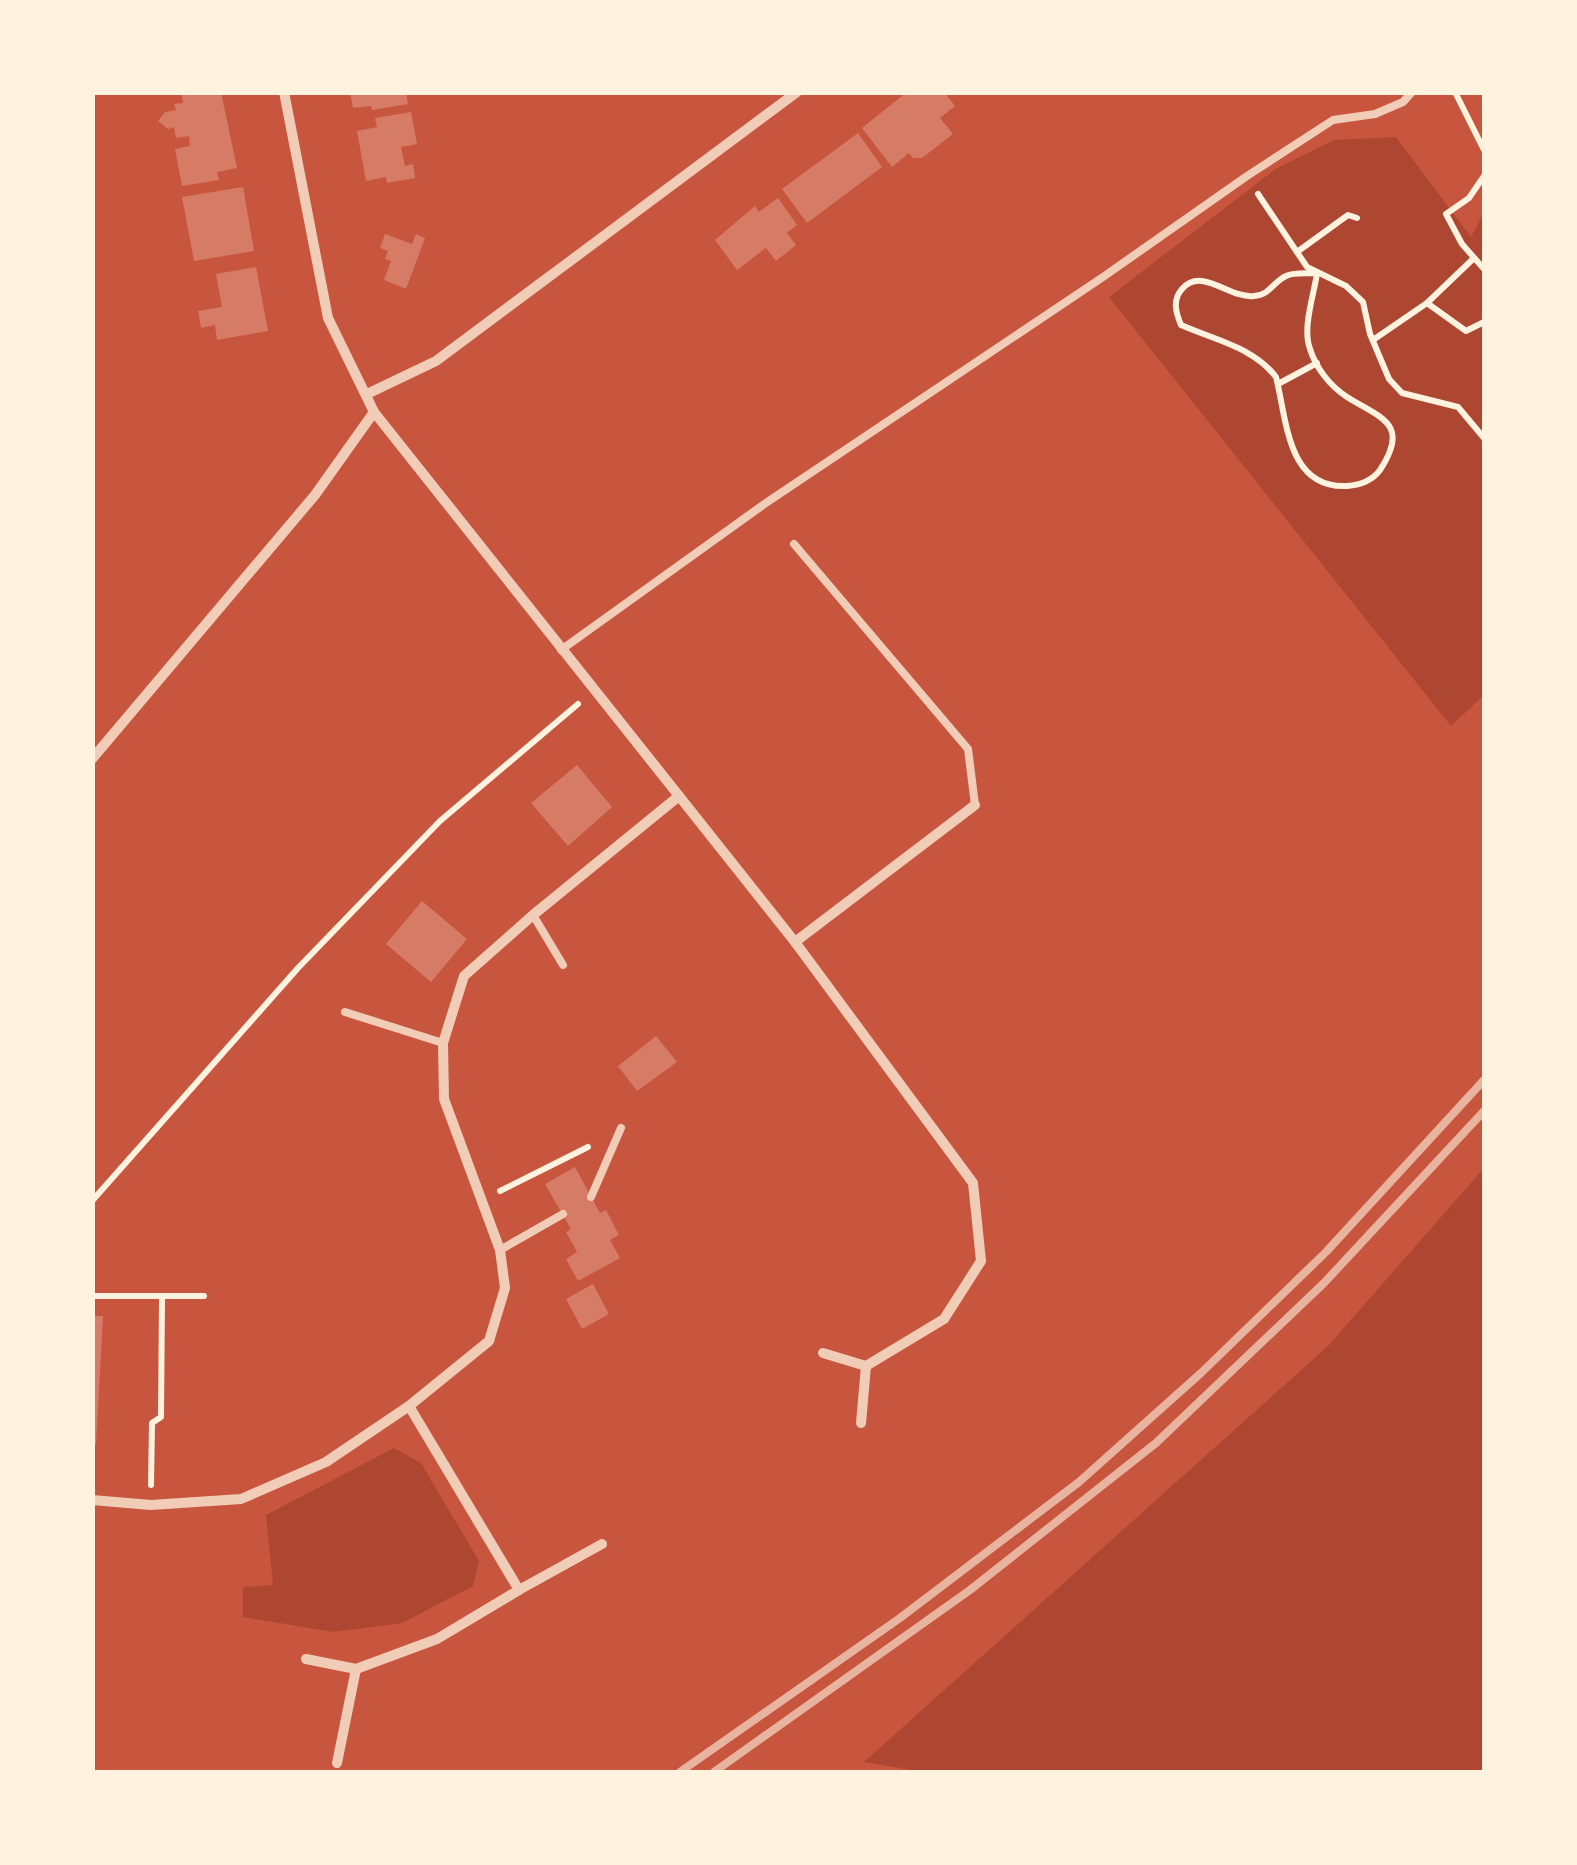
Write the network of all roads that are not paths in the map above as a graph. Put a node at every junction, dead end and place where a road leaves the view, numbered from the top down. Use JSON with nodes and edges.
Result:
{"nodes":[{"id":1,"x":284,"y":92,"type":"edge"},
{"id":2,"x":797,"y":92,"type":"edge"},
{"id":3,"x":1412,"y":92,"type":"edge"},
{"id":4,"x":366,"y":394,"type":"junction"},
{"id":5,"x":374,"y":412,"type":"junction"},
{"id":6,"x":794,"y":544,"type":"dead end"},
{"id":7,"x":561,"y":650,"type":"junction"},
{"id":8,"x":92,"y":760,"type":"edge"},
{"id":9,"x":680,"y":796,"type":"junction"},
{"id":10,"x":975,"y":805,"type":"joint"},
{"id":11,"x":533,"y":916,"type":"junction"},
{"id":12,"x":795,"y":942,"type":"junction"},
{"id":13,"x":563,"y":966,"type":"dead end"},
{"id":14,"x":345,"y":1012,"type":"dead end"},
{"id":15,"x":443,"y":1042,"type":"junction"},
{"id":16,"x":620,"y":1128,"type":"road end"},
{"id":17,"x":591,"y":1197,"type":"dead end"},
{"id":18,"x":562,"y":1214,"type":"dead end"},
{"id":19,"x":500,"y":1250,"type":"junction"},
{"id":20,"x":823,"y":1353,"type":"dead end"},
{"id":21,"x":866,"y":1366,"type":"junction"},
{"id":22,"x":409,"y":1406,"type":"junction"},
{"id":23,"x":861,"y":1423,"type":"dead end"},
{"id":24,"x":92,"y":1500,"type":"edge"},
{"id":25,"x":602,"y":1544,"type":"dead end"},
{"id":26,"x":518,"y":1590,"type":"junction"},
{"id":27,"x":306,"y":1660,"type":"dead end"},
{"id":28,"x":356,"y":1669,"type":"junction"},
{"id":29,"x":337,"y":1763,"type":"dead end"}],
"edges":[{"from":1,"to":4,"type":"street"},
{"from":2,"to":4,"type":"street"},
{"from":3,"to":7,"type":"lane"},
{"from":4,"to":5,"type":"street"},
{"from":5,"to":7,"type":"street"},
{"from":5,"to":8,"type":"street"},
{"from":6,"to":10,"type":"lane"},
{"from":7,"to":9,"type":"street"},
{"from":9,"to":11,"type":"street"},
{"from":9,"to":12,"type":"street"},
{"from":10,"to":12,"type":"street"},
{"from":11,"to":13,"type":"lane"},
{"from":11,"to":15,"type":"street"},
{"from":12,"to":21,"type":"street"},
{"from":14,"to":15,"type":"lane"},
{"from":15,"to":19,"type":"street"},
{"from":16,"to":17,"type":"lane"},
{"from":18,"to":19,"type":"lane"},
{"from":19,"to":22,"type":"street"},
{"from":20,"to":21,"type":"street"},
{"from":21,"to":23,"type":"street"},
{"from":22,"to":24,"type":"street"},
{"from":22,"to":26,"type":"street"},
{"from":25,"to":26,"type":"street"},
{"from":26,"to":28,"type":"street"},
{"from":27,"to":28,"type":"street"},
{"from":28,"to":29,"type":"street"}]}
